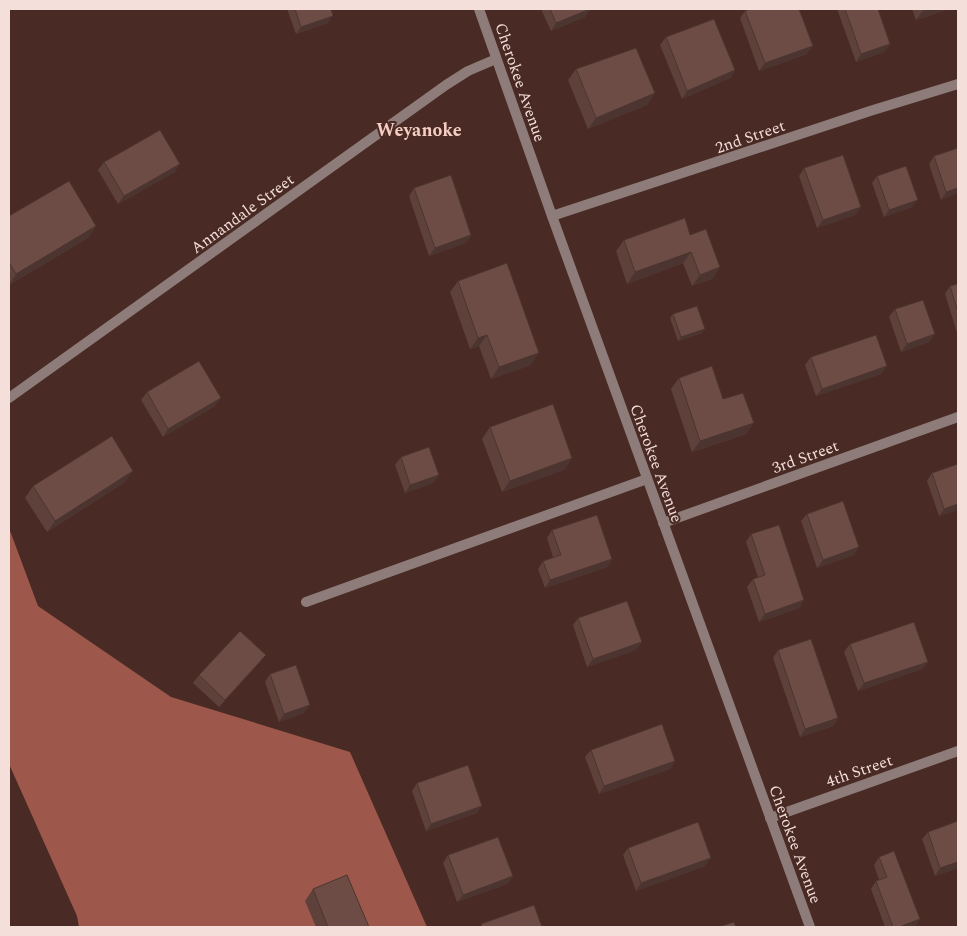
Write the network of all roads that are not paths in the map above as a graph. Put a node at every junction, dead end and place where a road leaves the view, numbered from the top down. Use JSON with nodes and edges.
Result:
{"nodes":[{"id":1,"x":479,"y":9,"type":"edge"},
{"id":2,"x":496,"y":59,"type":"junction"},
{"id":3,"x":958,"y":84,"type":"edge"},
{"id":4,"x":552,"y":216,"type":"junction"},
{"id":5,"x":9,"y":398,"type":"edge"},
{"id":6,"x":958,"y":417,"type":"edge"},
{"id":7,"x":647,"y":479,"type":"junction"},
{"id":8,"x":663,"y":523,"type":"junction"},
{"id":9,"x":306,"y":602,"type":"dead end"},
{"id":10,"x":958,"y":751,"type":"edge"},
{"id":11,"x":770,"y":818,"type":"junction"},
{"id":12,"x":810,"y":927,"type":"edge"}],
"edges":[{"from":1,"to":2,"type":"street","name":"Cherokee Avenue"},
{"from":2,"to":4,"type":"street","name":"Cherokee Avenue"},
{"from":2,"to":5,"type":"street","name":"Annandale Street"},
{"from":3,"to":4,"type":"street","name":"2nd Street"},
{"from":4,"to":7,"type":"street","name":"Cherokee Avenue"},
{"from":6,"to":8,"type":"street","name":"3rd Street"},
{"from":7,"to":8,"type":"street","name":"Cherokee Avenue"},
{"from":7,"to":9,"type":"street"},
{"from":8,"to":11,"type":"street","name":"Cherokee Avenue"},
{"from":10,"to":11,"type":"street","name":"4th Street"},
{"from":11,"to":12,"type":"street","name":"Cherokee Avenue"}]}
